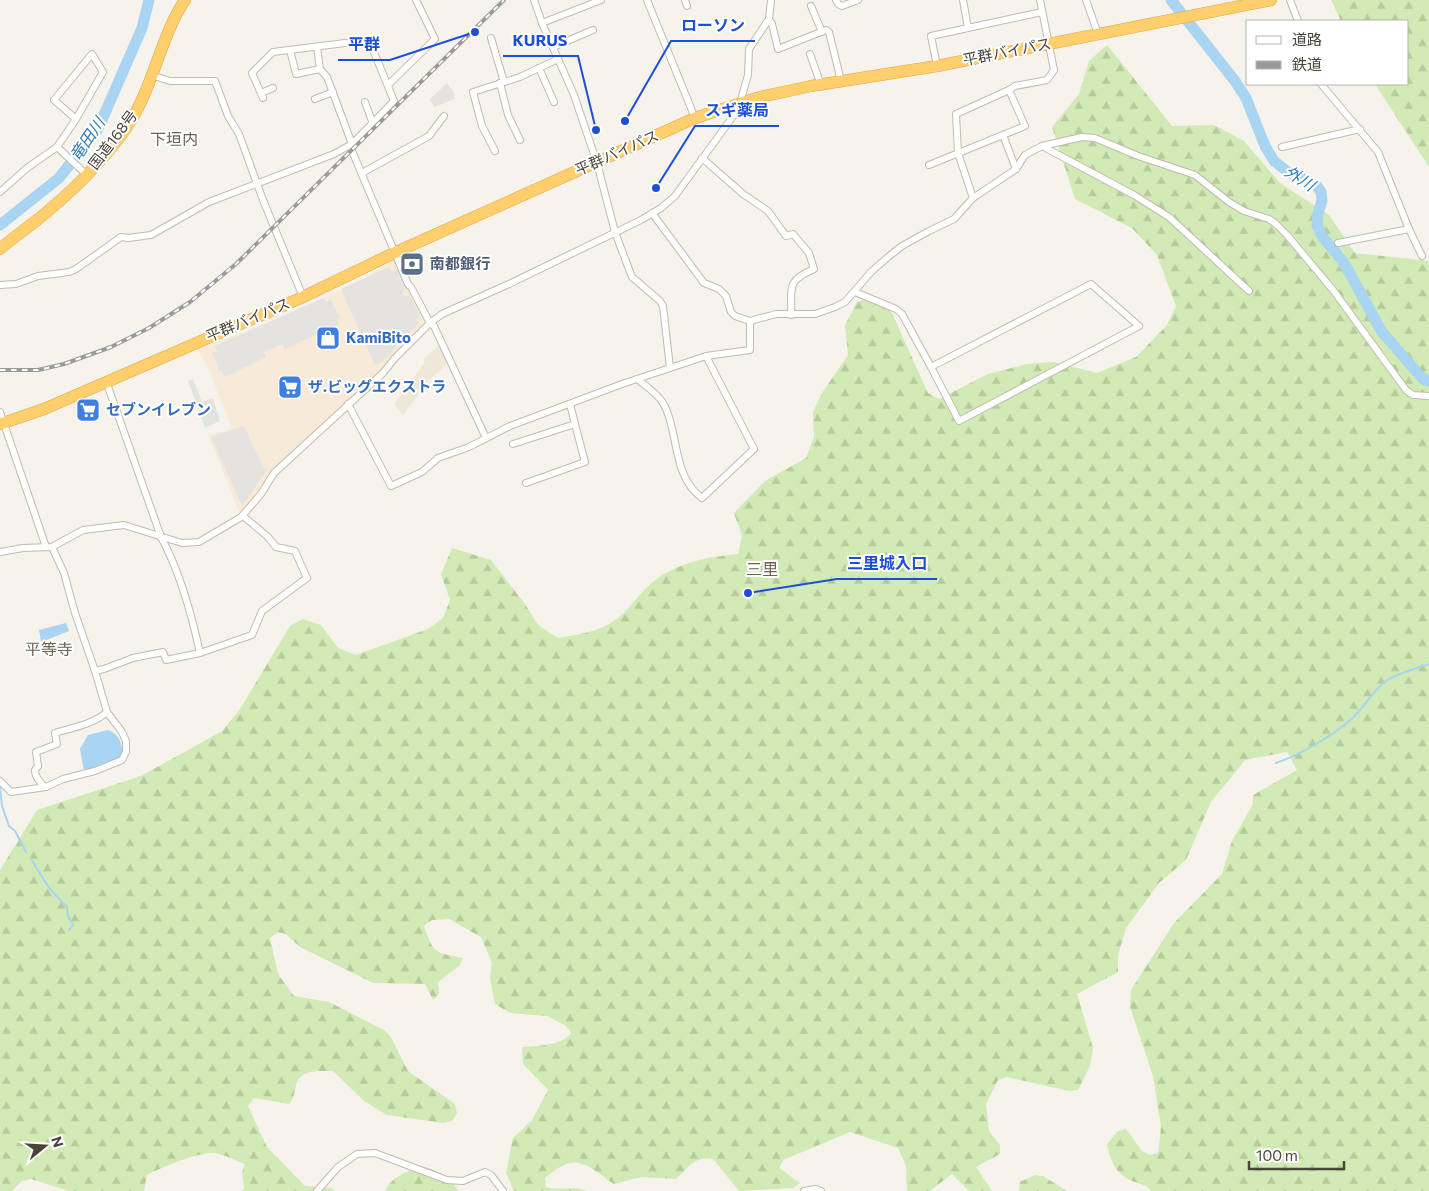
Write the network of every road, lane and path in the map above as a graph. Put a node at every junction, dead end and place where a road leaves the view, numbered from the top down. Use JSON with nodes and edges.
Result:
{"nodes":[{"id":1,"x":185,"y":0,"type":"edge"},
{"id":2,"x":416,"y":0,"type":"edge"},
{"id":3,"x":534,"y":0,"type":"edge"},
{"id":4,"x":602,"y":0,"type":"edge"},
{"id":5,"x":647,"y":0,"type":"edge"},
{"id":6,"x":771,"y":0,"type":"edge"},
{"id":7,"x":836,"y":0,"type":"edge"},
{"id":8,"x":858,"y":0,"type":"edge"},
{"id":9,"x":963,"y":0,"type":"edge"},
{"id":10,"x":1040,"y":0,"type":"edge"},
{"id":11,"x":1086,"y":0,"type":"edge"},
{"id":12,"x":1271,"y":0,"type":"edge"},
{"id":13,"x":1290,"y":0,"type":"edge"},
{"id":14,"x":811,"y":6,"type":"dead end"},
{"id":15,"x":1042,"y":12,"type":"junction"},
{"id":16,"x":768,"y":19,"type":"junction"},
{"id":17,"x":1298,"y":20,"type":"edge"},
{"id":18,"x":542,"y":23,"type":"junction"},
{"id":19,"x":968,"y":28,"type":"junction"},
{"id":20,"x":593,"y":30,"type":"dead end"},
{"id":21,"x":822,"y":32,"type":"junction"},
{"id":22,"x":1098,"y":34,"type":"junction"},
{"id":23,"x":491,"y":38,"type":"dead end"},
{"id":24,"x":1048,"y":44,"type":"junction"},
{"id":25,"x":317,"y":47,"type":"junction"},
{"id":26,"x":553,"y":47,"type":"junction"},
{"id":27,"x":290,"y":50,"type":"junction"},
{"id":28,"x":810,"y":54,"type":"dead end"},
{"id":29,"x":558,"y":59,"type":"junction"},
{"id":30,"x":937,"y":66,"type":"junction"},
{"id":31,"x":539,"y":68,"type":"junction"},
{"id":32,"x":320,"y":69,"type":"junction"},
{"id":33,"x":151,"y":75,"type":"junction"},
{"id":34,"x":841,"y":81,"type":"junction"},
{"id":35,"x":502,"y":83,"type":"junction"},
{"id":36,"x":821,"y":84,"type":"junction"},
{"id":37,"x":388,"y":85,"type":"junction"},
{"id":38,"x":1322,"y":85,"type":"edge"},
{"id":39,"x":274,"y":88,"type":"dead end"},
{"id":40,"x":1009,"y":90,"type":"junction"},
{"id":41,"x":333,"y":92,"type":"junction"},
{"id":42,"x":315,"y":99,"type":"dead end"},
{"id":43,"x":365,"y":102,"type":"dead end"},
{"id":44,"x":554,"y":102,"type":"dead end"},
{"id":45,"x":740,"y":103,"type":"junction"},
{"id":46,"x":444,"y":116,"type":"dead end"},
{"id":47,"x":695,"y":118,"type":"junction"},
{"id":48,"x":76,"y":119,"type":"junction"},
{"id":49,"x":373,"y":124,"type":"junction"},
{"id":50,"x":1360,"y":129,"type":"junction"},
{"id":51,"x":1003,"y":135,"type":"junction"},
{"id":52,"x":520,"y":140,"type":"dead end"},
{"id":53,"x":352,"y":144,"type":"junction"},
{"id":54,"x":1042,"y":146,"type":"junction"},
{"id":55,"x":57,"y":147,"type":"junction"},
{"id":56,"x":1282,"y":147,"type":"dead end"},
{"id":57,"x":495,"y":151,"type":"dead end"},
{"id":58,"x":958,"y":153,"type":"junction"},
{"id":59,"x":702,"y":158,"type":"junction"},
{"id":60,"x":597,"y":163,"type":"junction"},
{"id":61,"x":929,"y":165,"type":"dead end"},
{"id":62,"x":1016,"y":169,"type":"junction"},
{"id":63,"x":362,"y":173,"type":"junction"},
{"id":64,"x":87,"y":175,"type":"junction"},
{"id":65,"x":257,"y":182,"type":"junction"},
{"id":66,"x":0,"y":192,"type":"edge"},
{"id":67,"x":973,"y":198,"type":"junction"},
{"id":68,"x":652,"y":213,"type":"junction"},
{"id":69,"x":1408,"y":230,"type":"junction"},
{"id":70,"x":615,"y":232,"type":"junction"},
{"id":71,"x":1338,"y":243,"type":"dead end"},
{"id":72,"x":0,"y":249,"type":"edge"},
{"id":73,"x":394,"y":253,"type":"junction"},
{"id":74,"x":1422,"y":256,"type":"dead end"},
{"id":75,"x":0,"y":285,"type":"edge"},
{"id":76,"x":1249,"y":291,"type":"dead end"},
{"id":77,"x":855,"y":292,"type":"junction"},
{"id":78,"x":303,"y":297,"type":"junction"},
{"id":79,"x":792,"y":315,"type":"junction"},
{"id":80,"x":750,"y":321,"type":"junction"},
{"id":81,"x":430,"y":323,"type":"junction"},
{"id":82,"x":706,"y":356,"type":"junction"},
{"id":83,"x":932,"y":367,"type":"junction"},
{"id":84,"x":670,"y":368,"type":"junction"},
{"id":85,"x":637,"y":379,"type":"junction"},
{"id":86,"x":106,"y":381,"type":"junction"},
{"id":87,"x":1429,"y":396,"type":"edge"},
{"id":88,"x":348,"y":404,"type":"junction"},
{"id":89,"x":570,"y":404,"type":"junction"},
{"id":90,"x":0,"y":412,"type":"edge"},
{"id":91,"x":2,"y":424,"type":"edge"},
{"id":92,"x":575,"y":424,"type":"junction"},
{"id":93,"x":486,"y":438,"type":"junction"},
{"id":94,"x":513,"y":444,"type":"dead end"},
{"id":95,"x":526,"y":483,"type":"dead end"},
{"id":96,"x":242,"y":516,"type":"junction"},
{"id":97,"x":161,"y":537,"type":"junction"},
{"id":98,"x":49,"y":547,"type":"junction"},
{"id":99,"x":0,"y":552,"type":"edge"},
{"id":100,"x":200,"y":653,"type":"junction"},
{"id":101,"x":95,"y":671,"type":"junction"},
{"id":102,"x":107,"y":712,"type":"junction"},
{"id":103,"x":0,"y":781,"type":"edge"},
{"id":104,"x":46,"y":787,"type":"junction"},
{"id":105,"x":317,"y":1191,"type":"edge"},
{"id":106,"x":503,"y":1191,"type":"edge"},
{"id":107,"x":804,"y":1191,"type":"edge"},
{"id":108,"x":820,"y":1191,"type":"edge"}],
"edges":[{"from":1,"to":33,"type":"highway","name":"国道168号"},
{"from":2,"to":37,"type":"street"},
{"from":3,"to":18,"type":"street"},
{"from":4,"to":18,"type":"street"},
{"from":5,"to":47,"type":"street"},
{"from":6,"to":16,"type":"street"},
{"from":7,"to":8,"type":"street"},
{"from":9,"to":19,"type":"street"},
{"from":10,"to":15,"type":"street"},
{"from":11,"to":22,"type":"street"},
{"from":12,"to":22,"type":"highway","name":"平群バイパス"},
{"from":13,"to":17,"type":"street"},
{"from":14,"to":21,"type":"street"},
{"from":15,"to":19,"type":"street"},
{"from":15,"to":24,"type":"street"},
{"from":16,"to":21,"type":"street"},
{"from":16,"to":45,"type":"street"},
{"from":18,"to":26,"type":"street"},
{"from":19,"to":30,"type":"street"},
{"from":20,"to":26,"type":"street"},
{"from":21,"to":34,"type":"street"},
{"from":22,"to":24,"type":"highway","name":"平群バイパス"},
{"from":23,"to":35,"type":"street"},
{"from":24,"to":30,"type":"highway","name":"平群バイパス"},
{"from":24,"to":40,"type":"street"},
{"from":25,"to":27,"type":"street"},
{"from":25,"to":32,"type":"street"},
{"from":25,"to":37,"type":"street"},
{"from":26,"to":29,"type":"street"},
{"from":27,"to":32,"type":"street"},
{"from":27,"to":39,"type":"street"},
{"from":28,"to":36,"type":"street"},
{"from":29,"to":31,"type":"street"},
{"from":29,"to":60,"type":"street"},
{"from":30,"to":34,"type":"highway","name":"平群バイパス"},
{"from":31,"to":35,"type":"street"},
{"from":31,"to":44,"type":"street"},
{"from":32,"to":41,"type":"street"},
{"from":33,"to":64,"type":"highway","name":"国道168号"},
{"from":33,"to":65,"type":"street"},
{"from":34,"to":36,"type":"highway","name":"平群バイパス"},
{"from":35,"to":52,"type":"street"},
{"from":35,"to":57,"type":"street"},
{"from":36,"to":45,"type":"highway","name":"平群バイパス"},
{"from":37,"to":49,"type":"street"},
{"from":38,"to":50,"type":"street"},
{"from":40,"to":51,"type":"street"},
{"from":40,"to":58,"type":"street"},
{"from":41,"to":42,"type":"street"},
{"from":41,"to":53,"type":"street"},
{"from":43,"to":49,"type":"street"},
{"from":45,"to":47,"type":"highway","name":"平群バイパス"},
{"from":45,"to":59,"type":"street"},
{"from":46,"to":63,"type":"street"},
{"from":47,"to":60,"type":"highway","name":"平群バイパス"},
{"from":48,"to":48,"type":"street"},
{"from":48,"to":55,"type":"street"},
{"from":49,"to":53,"type":"street"},
{"from":50,"to":56,"type":"street"},
{"from":50,"to":69,"type":"street"},
{"from":51,"to":58,"type":"street"},
{"from":51,"to":62,"type":"street"},
{"from":53,"to":63,"type":"street"},
{"from":53,"to":65,"type":"street"},
{"from":54,"to":62,"type":"street"},
{"from":54,"to":76,"type":"street"},
{"from":54,"to":87,"type":"street"},
{"from":55,"to":64,"type":"street"},
{"from":55,"to":66,"type":"street"},
{"from":58,"to":61,"type":"street"},
{"from":58,"to":67,"type":"street"},
{"from":59,"to":68,"type":"street"},
{"from":59,"to":79,"type":"street"},
{"from":60,"to":70,"type":"street"},
{"from":60,"to":73,"type":"highway","name":"平群バイパス"},
{"from":62,"to":67,"type":"street"},
{"from":63,"to":73,"type":"street"},
{"from":64,"to":72,"type":"highway","name":"国道168号"},
{"from":65,"to":75,"type":"street"},
{"from":65,"to":78,"type":"street"},
{"from":67,"to":77,"type":"street"},
{"from":68,"to":70,"type":"street"},
{"from":68,"to":80,"type":"street"},
{"from":69,"to":71,"type":"street"},
{"from":69,"to":74,"type":"street"},
{"from":70,"to":81,"type":"street"},
{"from":70,"to":84,"type":"street"},
{"from":73,"to":78,"type":"highway","name":"平群バイパス"},
{"from":73,"to":81,"type":"street"},
{"from":77,"to":79,"type":"street"},
{"from":77,"to":83,"type":"street"},
{"from":78,"to":86,"type":"highway","name":"平群バイパス"},
{"from":79,"to":80,"type":"street"},
{"from":80,"to":82,"type":"street"},
{"from":81,"to":88,"type":"street"},
{"from":81,"to":93,"type":"street"},
{"from":82,"to":84,"type":"street"},
{"from":82,"to":85,"type":"street"},
{"from":83,"to":83,"type":"street"},
{"from":84,"to":85,"type":"street"},
{"from":85,"to":89,"type":"street"},
{"from":86,"to":91,"type":"highway","name":"平群バイパス"},
{"from":86,"to":97,"type":"street"},
{"from":88,"to":93,"type":"street"},
{"from":88,"to":96,"type":"street"},
{"from":89,"to":92,"type":"street"},
{"from":89,"to":93,"type":"street"},
{"from":90,"to":91,"type":"street"},
{"from":91,"to":98,"type":"street"},
{"from":92,"to":94,"type":"street"},
{"from":92,"to":95,"type":"street"},
{"from":96,"to":97,"type":"street"},
{"from":96,"to":100,"type":"street"},
{"from":97,"to":98,"type":"street"},
{"from":97,"to":100,"type":"street"},
{"from":98,"to":99,"type":"street"},
{"from":98,"to":101,"type":"street"},
{"from":100,"to":101,"type":"street"},
{"from":101,"to":102,"type":"street"},
{"from":102,"to":104,"type":"street"},
{"from":102,"to":104,"type":"street"},
{"from":103,"to":104,"type":"street"},
{"from":105,"to":106,"type":"street"},
{"from":107,"to":108,"type":"street"}]}
